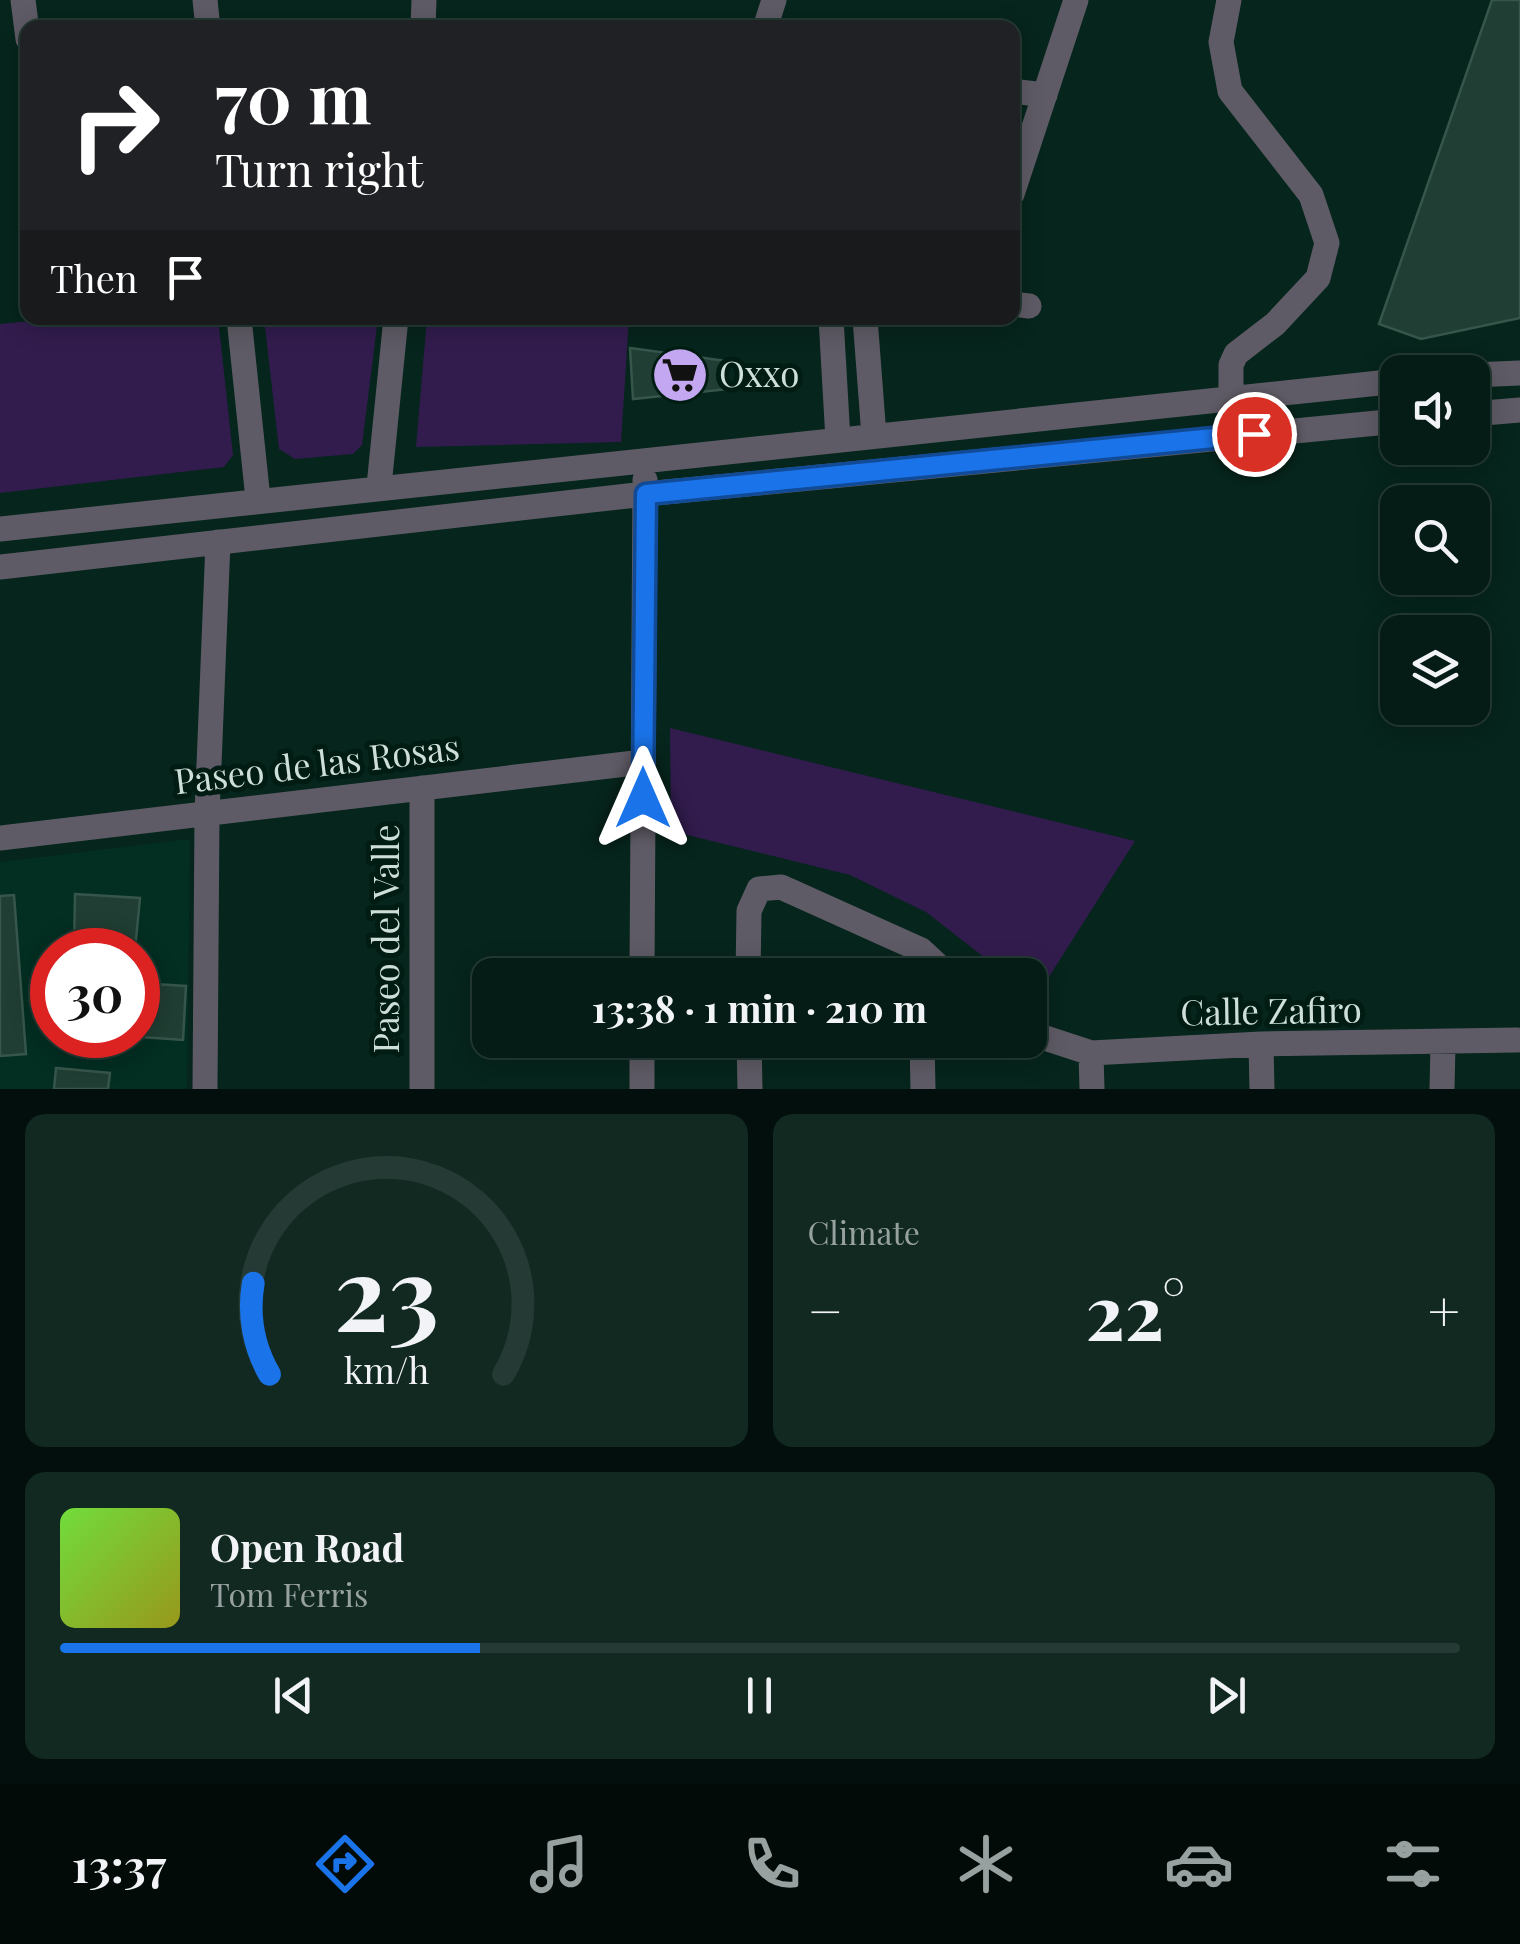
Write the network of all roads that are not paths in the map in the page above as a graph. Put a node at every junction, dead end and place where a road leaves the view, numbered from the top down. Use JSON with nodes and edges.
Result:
{"nodes":[{"id":1,"x":1076,"y":0,"type":"edge"},
{"id":2,"x":1230,"y":0,"type":"edge"},
{"id":3,"x":1020,"y":92,"type":"edge"},
{"id":4,"x":1045,"y":95,"type":"junction"},
{"id":5,"x":1020,"y":170,"type":"edge"},
{"id":6,"x":239,"y":325,"type":"edge"},
{"id":7,"x":395,"y":325,"type":"edge"},
{"id":8,"x":831,"y":325,"type":"edge"},
{"id":9,"x":866,"y":325,"type":"edge"},
{"id":10,"x":1520,"y":373,"type":"edge"},
{"id":11,"x":1490,"y":374,"type":"edge"},
{"id":12,"x":1380,"y":383,"type":"edge"},
{"id":13,"x":1231,"y":397,"type":"junction"},
{"id":14,"x":1520,"y":410,"type":"edge"},
{"id":15,"x":1490,"y":412,"type":"edge"},
{"id":16,"x":1380,"y":423,"type":"edge"},
{"id":17,"x":874,"y":436,"type":"junction"},
{"id":18,"x":838,"y":440,"type":"junction"},
{"id":19,"x":645,"y":461,"type":"junction"},
{"id":20,"x":378,"y":486,"type":"junction"},
{"id":21,"x":646,"y":494,"type":"junction"},
{"id":22,"x":258,"y":499,"type":"junction"},
{"id":23,"x":0,"y":528,"type":"edge"},
{"id":24,"x":218,"y":542,"type":"junction"},
{"id":25,"x":0,"y":567,"type":"edge"},
{"id":26,"x":643,"y":762,"type":"junction"},
{"id":27,"x":422,"y":788,"type":"junction"},
{"id":28,"x":207,"y":814,"type":"junction"},
{"id":29,"x":0,"y":838,"type":"edge"},
{"id":30,"x":642,"y":958,"type":"edge"},
{"id":31,"x":748,"y":958,"type":"edge"},
{"id":32,"x":912,"y":958,"type":"edge"},
{"id":33,"x":1047,"y":1038,"type":"edge"},
{"id":34,"x":1517,"y":1040,"type":"dead end"},
{"id":35,"x":1261,"y":1044,"type":"junction"},
{"id":36,"x":1443,"y":1044,"type":"junction"},
{"id":37,"x":1092,"y":1053,"type":"junction"},
{"id":38,"x":642,"y":1058,"type":"edge"},
{"id":39,"x":749,"y":1058,"type":"edge"},
{"id":40,"x":922,"y":1058,"type":"edge"},
{"id":41,"x":205,"y":1089,"type":"edge"},
{"id":42,"x":422,"y":1089,"type":"edge"},
{"id":43,"x":642,"y":1089,"type":"edge"},
{"id":44,"x":750,"y":1089,"type":"edge"},
{"id":45,"x":923,"y":1089,"type":"edge"},
{"id":46,"x":1092,"y":1089,"type":"edge"},
{"id":47,"x":1262,"y":1089,"type":"edge"},
{"id":48,"x":1442,"y":1089,"type":"edge"}],
"edges":[{"from":1,"to":4,"type":"street"},
{"from":2,"to":13,"type":"street"},
{"from":3,"to":4,"type":"street"},
{"from":4,"to":5,"type":"street"},
{"from":6,"to":22,"type":"street"},
{"from":7,"to":20,"type":"street"},
{"from":8,"to":18,"type":"street"},
{"from":9,"to":17,"type":"street"},
{"from":10,"to":11,"type":"street"},
{"from":12,"to":13,"type":"street"},
{"from":13,"to":17,"type":"street"},
{"from":14,"to":15,"type":"street"},
{"from":16,"to":21,"type":"street"},
{"from":17,"to":18,"type":"street"},
{"from":18,"to":19,"type":"street"},
{"from":19,"to":20,"type":"street"},
{"from":19,"to":21,"type":"street"},
{"from":20,"to":22,"type":"street"},
{"from":21,"to":24,"type":"street"},
{"from":21,"to":26,"type":"street"},
{"from":22,"to":23,"type":"street"},
{"from":24,"to":25,"type":"street"},
{"from":24,"to":28,"type":"street"},
{"from":26,"to":27,"type":"street","name":"Paseo de las Rosas"},
{"from":26,"to":30,"type":"street"},
{"from":27,"to":28,"type":"street","name":"Paseo de las Rosas"},
{"from":27,"to":42,"type":"street","name":"Paseo del Valle"},
{"from":28,"to":29,"type":"street","name":"Paseo de las Rosas"},
{"from":28,"to":41,"type":"street"},
{"from":31,"to":32,"type":"street"},
{"from":33,"to":37,"type":"street","name":"Calle Zafiro"},
{"from":34,"to":36,"type":"street","name":"Calle Zafiro"},
{"from":35,"to":36,"type":"street","name":"Calle Zafiro"},
{"from":35,"to":37,"type":"street","name":"Calle Zafiro"},
{"from":35,"to":47,"type":"street"},
{"from":36,"to":48,"type":"street"},
{"from":37,"to":46,"type":"street"},
{"from":38,"to":43,"type":"street"},
{"from":39,"to":44,"type":"street"},
{"from":40,"to":45,"type":"street"}]}
